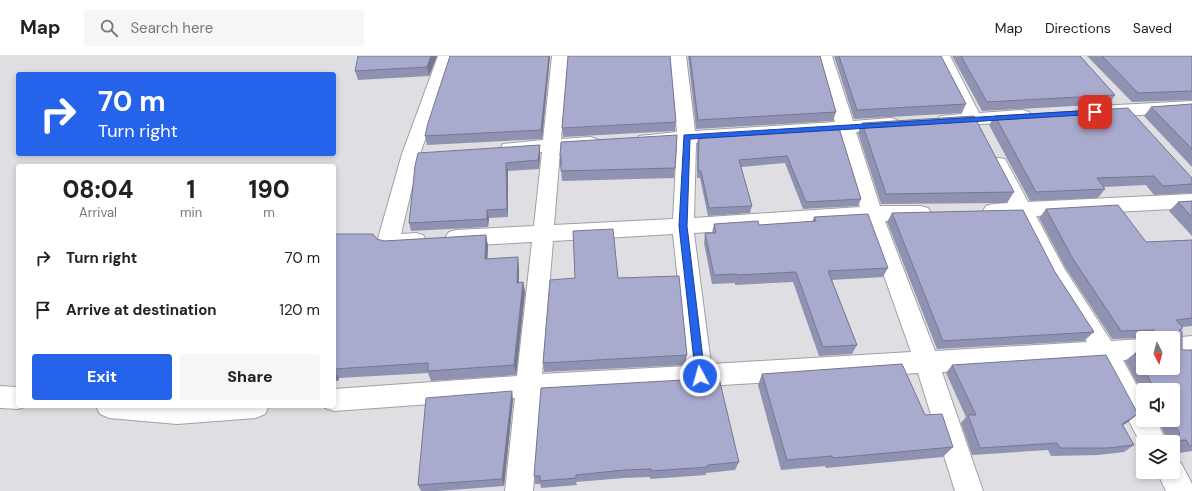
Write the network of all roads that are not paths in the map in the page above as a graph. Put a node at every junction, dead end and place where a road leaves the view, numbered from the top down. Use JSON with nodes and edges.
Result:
{"nodes":[{"id":1,"x":446,"y":56,"type":"edge"},
{"id":2,"x":560,"y":56,"type":"edge"},
{"id":3,"x":678,"y":56,"type":"edge"},
{"id":4,"x":824,"y":56,"type":"edge"},
{"id":5,"x":942,"y":56,"type":"edge"},
{"id":6,"x":1110,"y":94,"type":"edge"},
{"id":7,"x":1192,"y":106,"type":"edge"},
{"id":8,"x":1125,"y":110,"type":"junction"},
{"id":9,"x":1085,"y":112,"type":"edge"},
{"id":10,"x":1038,"y":115,"type":"edge"},
{"id":11,"x":974,"y":118,"type":"junction"},
{"id":12,"x":928,"y":122,"type":"edge"},
{"id":13,"x":905,"y":123,"type":"edge"},
{"id":14,"x":845,"y":127,"type":"junction"},
{"id":15,"x":1141,"y":127,"type":"edge"},
{"id":16,"x":686,"y":137,"type":"junction"},
{"id":17,"x":631,"y":140,"type":"edge"},
{"id":18,"x":607,"y":142,"type":"edge"},
{"id":19,"x":552,"y":145,"type":"junction"},
{"id":20,"x":497,"y":149,"type":"edge"},
{"id":21,"x":1192,"y":201,"type":"edge"},
{"id":22,"x":1024,"y":210,"type":"junction"},
{"id":23,"x":944,"y":212,"type":"edge"},
{"id":24,"x":976,"y":212,"type":"edge"},
{"id":25,"x":872,"y":214,"type":"junction"},
{"id":26,"x":683,"y":226,"type":"junction"},
{"id":27,"x":543,"y":233,"type":"junction"},
{"id":28,"x":1192,"y":346,"type":"edge"},
{"id":29,"x":1180,"y":347,"type":"edge"},
{"id":30,"x":1136,"y":349,"type":"edge"},
{"id":31,"x":1105,"y":351,"type":"junction"},
{"id":32,"x":927,"y":362,"type":"junction"},
{"id":33,"x":700,"y":376,"type":"junction"},
{"id":34,"x":528,"y":386,"type":"junction"},
{"id":35,"x":0,"y":397,"type":"edge"},
{"id":36,"x":16,"y":398,"type":"edge"},
{"id":37,"x":336,"y":400,"type":"edge"},
{"id":38,"x":132,"y":408,"type":"edge"},
{"id":39,"x":230,"y":408,"type":"edge"},
{"id":40,"x":1150,"y":435,"type":"edge"},
{"id":41,"x":1174,"y":479,"type":"edge"},
{"id":42,"x":519,"y":491,"type":"edge"},
{"id":43,"x":969,"y":491,"type":"edge"},
{"id":44,"x":1181,"y":491,"type":"edge"}],
"edges":[{"from":1,"to":27,"type":"street"},
{"from":2,"to":19,"type":"street"},
{"from":3,"to":16,"type":"street"},
{"from":4,"to":14,"type":"street"},
{"from":5,"to":11,"type":"street"},
{"from":6,"to":8,"type":"street"},
{"from":7,"to":8,"type":"street"},
{"from":8,"to":9,"type":"street"},
{"from":8,"to":15,"type":"street"},
{"from":10,"to":11,"type":"street"},
{"from":11,"to":12,"type":"street"},
{"from":11,"to":22,"type":"street"},
{"from":13,"to":14,"type":"street"},
{"from":14,"to":16,"type":"street"},
{"from":14,"to":25,"type":"street"},
{"from":16,"to":17,"type":"street"},
{"from":16,"to":26,"type":"street"},
{"from":18,"to":19,"type":"street"},
{"from":19,"to":20,"type":"street"},
{"from":19,"to":27,"type":"street"},
{"from":21,"to":22,"type":"street"},
{"from":22,"to":24,"type":"street"},
{"from":22,"to":31,"type":"street"},
{"from":23,"to":25,"type":"street"},
{"from":25,"to":26,"type":"street"},
{"from":25,"to":32,"type":"street"},
{"from":26,"to":27,"type":"street"},
{"from":26,"to":33,"type":"street"},
{"from":27,"to":34,"type":"street"},
{"from":28,"to":29,"type":"street"},
{"from":30,"to":31,"type":"street"},
{"from":31,"to":32,"type":"street"},
{"from":31,"to":40,"type":"street"},
{"from":32,"to":33,"type":"street"},
{"from":32,"to":43,"type":"street"},
{"from":33,"to":34,"type":"street"},
{"from":34,"to":37,"type":"street"},
{"from":34,"to":42,"type":"street"},
{"from":35,"to":36,"type":"street"},
{"from":38,"to":39,"type":"street"},
{"from":41,"to":44,"type":"street"}]}
